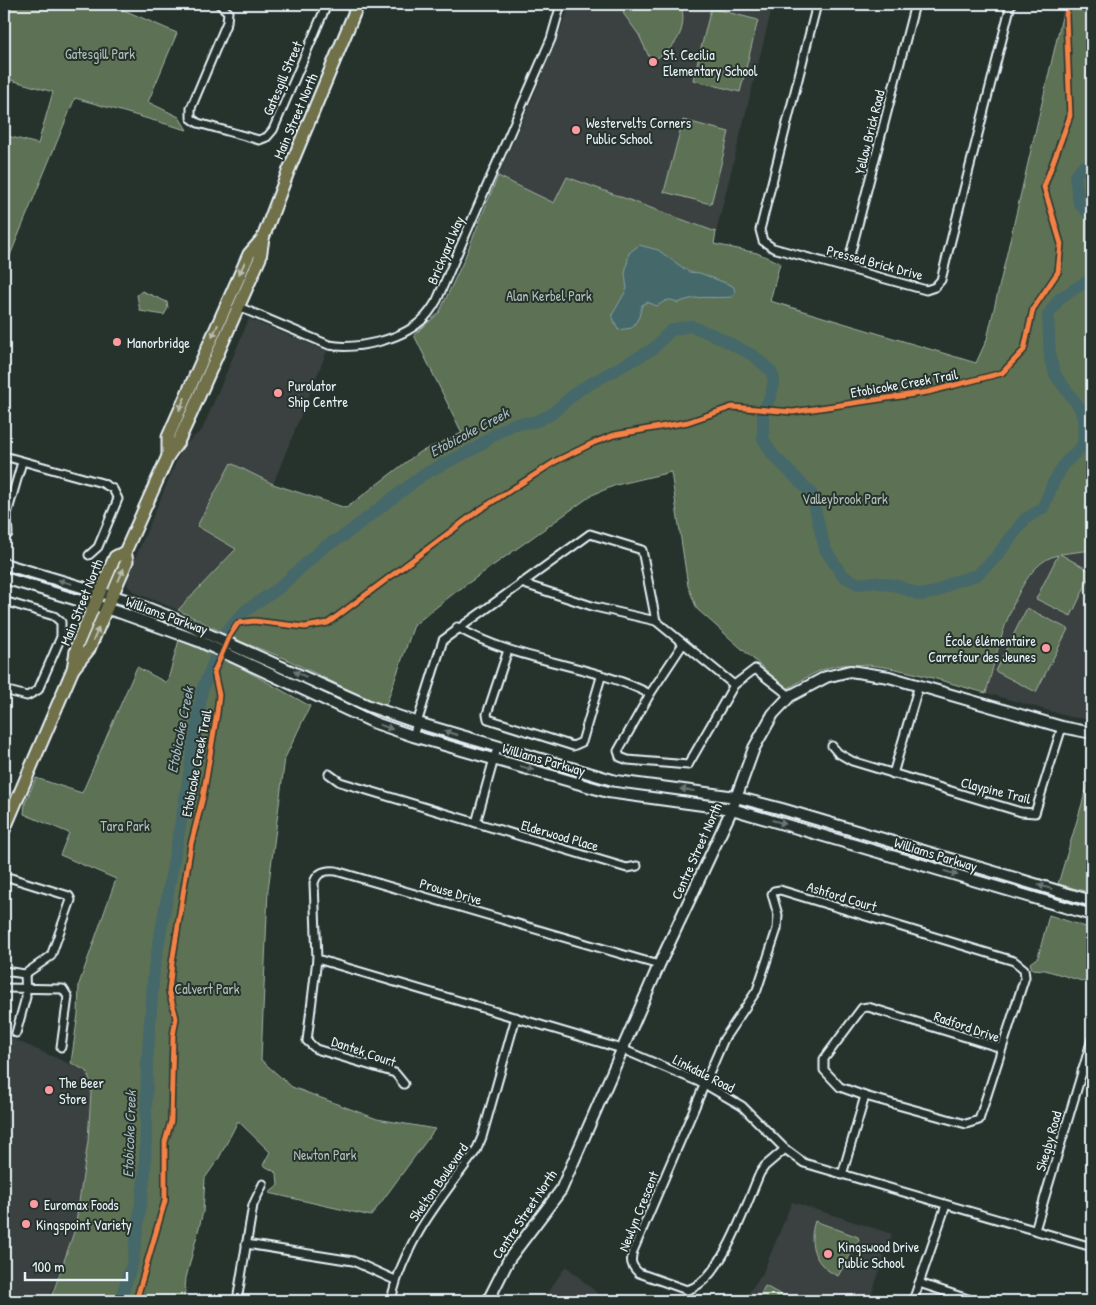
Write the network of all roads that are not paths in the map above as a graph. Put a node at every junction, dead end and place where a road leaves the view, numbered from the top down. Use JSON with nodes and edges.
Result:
{"nodes":[{"id":1,"x":219,"y":4,"type":"edge"},
{"id":2,"x":327,"y":4,"type":"edge"},
{"id":3,"x":561,"y":4,"type":"edge"},
{"id":4,"x":817,"y":4,"type":"edge"},
{"id":5,"x":915,"y":4,"type":"edge"},
{"id":6,"x":1011,"y":4,"type":"edge"},
{"id":7,"x":359,"y":5,"type":"edge"},
{"id":8,"x":263,"y":238,"type":"junction"},
{"id":9,"x":847,"y":267,"type":"junction"},
{"id":10,"x":238,"y":307,"type":"junction"},
{"id":11,"x":4,"y":456,"type":"edge"},
{"id":12,"x":168,"y":456,"type":"junction"},
{"id":13,"x":22,"y":462,"type":"junction"},
{"id":14,"x":8,"y":534,"type":"dead end"},
{"id":15,"x":125,"y":552,"type":"junction"},
{"id":16,"x":89,"y":555,"type":"dead end"},
{"id":17,"x":4,"y":564,"type":"edge"},
{"id":18,"x":4,"y":578,"type":"edge"},
{"id":19,"x":521,"y":583,"type":"junction"},
{"id":20,"x":100,"y":592,"type":"junction"},
{"id":21,"x":112,"y":596,"type":"junction"},
{"id":22,"x":4,"y":601,"type":"edge"},
{"id":23,"x":95,"y":604,"type":"junction"},
{"id":24,"x":107,"y":608,"type":"junction"},
{"id":25,"x":656,"y":621,"type":"junction"},
{"id":26,"x":457,"y":628,"type":"junction"},
{"id":27,"x":203,"y":637,"type":"junction"},
{"id":28,"x":683,"y":644,"type":"junction"},
{"id":29,"x":508,"y":650,"type":"junction"},
{"id":30,"x":236,"y":652,"type":"junction"},
{"id":31,"x":73,"y":669,"type":"junction"},
{"id":32,"x":601,"y":677,"type":"junction"},
{"id":33,"x":734,"y":685,"type":"junction"},
{"id":34,"x":919,"y":685,"type":"junction"},
{"id":35,"x":4,"y":690,"type":"edge"},
{"id":36,"x":650,"y":694,"type":"junction"},
{"id":37,"x":790,"y":696,"type":"junction"},
{"id":38,"x":418,"y":723,"type":"junction"},
{"id":39,"x":1062,"y":727,"type":"junction"},
{"id":40,"x":1092,"y":733,"type":"edge"},
{"id":41,"x":413,"y":736,"type":"junction"},
{"id":42,"x":832,"y":746,"type":"dead end"},
{"id":43,"x":497,"y":748,"type":"junction"},
{"id":44,"x":495,"y":759,"type":"junction"},
{"id":45,"x":329,"y":774,"type":"dead end"},
{"id":46,"x":892,"y":774,"type":"junction"},
{"id":47,"x":736,"y":797,"type":"junction"},
{"id":48,"x":732,"y":809,"type":"junction"},
{"id":49,"x":476,"y":823,"type":"junction"},
{"id":50,"x":4,"y":830,"type":"edge"},
{"id":51,"x":637,"y":866,"type":"dead end"},
{"id":52,"x":4,"y":880,"type":"edge"},
{"id":53,"x":1092,"y":901,"type":"edge"},
{"id":54,"x":1092,"y":915,"type":"edge"},
{"id":55,"x":317,"y":959,"type":"junction"},
{"id":56,"x":659,"y":965,"type":"junction"},
{"id":57,"x":4,"y":971,"type":"edge"},
{"id":58,"x":25,"y":974,"type":"junction"},
{"id":59,"x":4,"y":988,"type":"edge"},
{"id":60,"x":25,"y":988,"type":"junction"},
{"id":61,"x":516,"y":1017,"type":"junction"},
{"id":62,"x":16,"y":1033,"type":"dead end"},
{"id":63,"x":1092,"y":1039,"type":"edge"},
{"id":64,"x":61,"y":1047,"type":"dead end"},
{"id":65,"x":1001,"y":1048,"type":"junction"},
{"id":66,"x":622,"y":1049,"type":"junction"},
{"id":67,"x":1082,"y":1071,"type":"junction"},
{"id":68,"x":1092,"y":1074,"type":"edge"},
{"id":69,"x":404,"y":1084,"type":"dead end"},
{"id":70,"x":706,"y":1085,"type":"junction"},
{"id":71,"x":865,"y":1096,"type":"junction"},
{"id":72,"x":785,"y":1149,"type":"junction"},
{"id":73,"x":842,"y":1175,"type":"junction"},
{"id":74,"x":263,"y":1184,"type":"dead end"},
{"id":75,"x":946,"y":1205,"type":"junction"},
{"id":76,"x":1034,"y":1230,"type":"junction"},
{"id":77,"x":246,"y":1244,"type":"junction"},
{"id":78,"x":1092,"y":1247,"type":"edge"},
{"id":79,"x":396,"y":1280,"type":"junction"},
{"id":80,"x":919,"y":1283,"type":"junction"},
{"id":81,"x":237,"y":1301,"type":"edge"},
{"id":82,"x":391,"y":1301,"type":"edge"},
{"id":83,"x":488,"y":1301,"type":"edge"},
{"id":84,"x":913,"y":1301,"type":"edge"},
{"id":85,"x":974,"y":1301,"type":"edge"}],
"edges":[{"from":1,"to":2,"type":"street","name":"Gatesgill Street"},
{"from":3,"to":10,"type":"street","name":"Brickyard Way"},
{"from":4,"to":9,"type":"street","name":"Pressed Brick Drive"},
{"from":5,"to":9,"type":"street","name":"Yellow Brick Road"},
{"from":6,"to":9,"type":"street","name":"Pressed Brick Drive"},
{"from":7,"to":8,"type":"main road","name":"Main Street North"},
{"from":8,"to":10,"type":"main road","name":"Main Street North"},
{"from":8,"to":12,"type":"main road","name":"Main Street North","one_way":true},
{"from":10,"to":12,"type":"main road","name":"Main Street North"},
{"from":11,"to":13,"type":"street"},
{"from":12,"to":15,"type":"main road","name":"Main Street North"},
{"from":13,"to":14,"type":"street"},
{"from":13,"to":16,"type":"street"},
{"from":15,"to":20,"type":"main road","name":"Main Street North"},
{"from":21,"to":15,"type":"main road","name":"Main Street North","one_way":true},
{"from":20,"to":17,"type":"main road","name":"Williams Parkway","one_way":true},
{"from":18,"to":23,"type":"main road","name":"Williams Parkway"},
{"from":19,"to":25,"type":"street"},
{"from":19,"to":25,"type":"street"},
{"from":19,"to":26,"type":"street"},
{"from":20,"to":21,"type":"main road","name":"Williams Parkway"},
{"from":20,"to":23,"type":"main road","name":"Main Street North"},
{"from":21,"to":24,"type":"main road","name":"Main Street North"},
{"from":21,"to":27,"type":"main road","name":"Williams Parkway"},
{"from":22,"to":35,"type":"street"},
{"from":23,"to":24,"type":"main road","name":"Williams Parkway"},
{"from":23,"to":31,"type":"main road","name":"Main Street North"},
{"from":24,"to":27,"type":"main road","name":"Williams Parkway"},
{"from":31,"to":24,"type":"main road","name":"Main Street North","one_way":true},
{"from":25,"to":28,"type":"street"},
{"from":26,"to":29,"type":"street"},
{"from":26,"to":38,"type":"street"},
{"from":27,"to":30,"type":"main road","name":"Williams Parkway"},
{"from":28,"to":33,"type":"street"},
{"from":28,"to":36,"type":"street"},
{"from":29,"to":32,"type":"street"},
{"from":29,"to":32,"type":"street"},
{"from":38,"to":30,"type":"main road","name":"Williams Parkway","one_way":true},
{"from":30,"to":41,"type":"main road","name":"Williams Parkway","one_way":true},
{"from":31,"to":50,"type":"main road","name":"Main Street North"},
{"from":32,"to":36,"type":"street"},
{"from":33,"to":36,"type":"street"},
{"from":33,"to":37,"type":"street"},
{"from":34,"to":37,"type":"main road","name":"Centre Street North"},
{"from":34,"to":39,"type":"main road","name":"Centre Street North"},
{"from":34,"to":46,"type":"street"},
{"from":37,"to":47,"type":"main road","name":"Centre Street North"},
{"from":38,"to":41,"type":"street"},
{"from":43,"to":38,"type":"main road","name":"Williams Parkway","one_way":true},
{"from":39,"to":40,"type":"main road","name":"Centre Street North"},
{"from":39,"to":46,"type":"street","name":"Claypine Trail"},
{"from":41,"to":44,"type":"main road","name":"Williams Parkway"},
{"from":42,"to":46,"type":"street","name":"Claypine Trail"},
{"from":43,"to":44,"type":"street"},
{"from":47,"to":43,"type":"main road","name":"Williams Parkway","one_way":true},
{"from":44,"to":48,"type":"main road","name":"Williams Parkway","one_way":true},
{"from":44,"to":49,"type":"street"},
{"from":45,"to":49,"type":"street","name":"Elderwood Place"},
{"from":47,"to":48,"type":"main road","name":"Centre Street North"},
{"from":53,"to":47,"type":"main road","name":"Williams Parkway","one_way":true},
{"from":48,"to":54,"type":"main road","name":"Williams Parkway","one_way":true},
{"from":48,"to":56,"type":"main road","name":"Centre Street North"},
{"from":49,"to":51,"type":"street","name":"Elderwood Place"},
{"from":52,"to":58,"type":"street"},
{"from":55,"to":56,"type":"street","name":"Prouse Drive"},
{"from":55,"to":61,"type":"street","name":"Linkdale Road"},
{"from":55,"to":69,"type":"street","name":"Dantek Court"},
{"from":56,"to":66,"type":"main road","name":"Centre Street North"},
{"from":57,"to":58,"type":"street"},
{"from":58,"to":60,"type":"street"},
{"from":59,"to":60,"type":"street"},
{"from":60,"to":62,"type":"street"},
{"from":60,"to":64,"type":"street"},
{"from":61,"to":66,"type":"street","name":"Linkdale Road"},
{"from":61,"to":79,"type":"street","name":"Skelton Boulevard"},
{"from":63,"to":67,"type":"street","name":"Skegby Road"},
{"from":65,"to":70,"type":"street","name":"Ashford Court"},
{"from":65,"to":71,"type":"street","name":"Radford Drive"},
{"from":65,"to":71,"type":"street","name":"Radford Drive"},
{"from":66,"to":70,"type":"street","name":"Linkdale Road"},
{"from":66,"to":83,"type":"main road","name":"Centre Street North"},
{"from":67,"to":68,"type":"street"},
{"from":67,"to":76,"type":"street","name":"Skegby Road"},
{"from":70,"to":72,"type":"street","name":"Linkdale Road"},
{"from":70,"to":72,"type":"street","name":"Newlyn Crescent"},
{"from":71,"to":73,"type":"street"},
{"from":72,"to":73,"type":"street","name":"Linkdale Road"},
{"from":73,"to":75,"type":"street","name":"Linkdale Road"},
{"from":74,"to":77,"type":"street"},
{"from":75,"to":76,"type":"street","name":"Linkdale Road"},
{"from":75,"to":80,"type":"street"},
{"from":76,"to":78,"type":"street","name":"Linkdale Road"},
{"from":77,"to":79,"type":"street"},
{"from":77,"to":81,"type":"street"},
{"from":79,"to":82,"type":"street","name":"Skelton Boulevard"},
{"from":80,"to":84,"type":"street"},
{"from":80,"to":85,"type":"street"}]}
